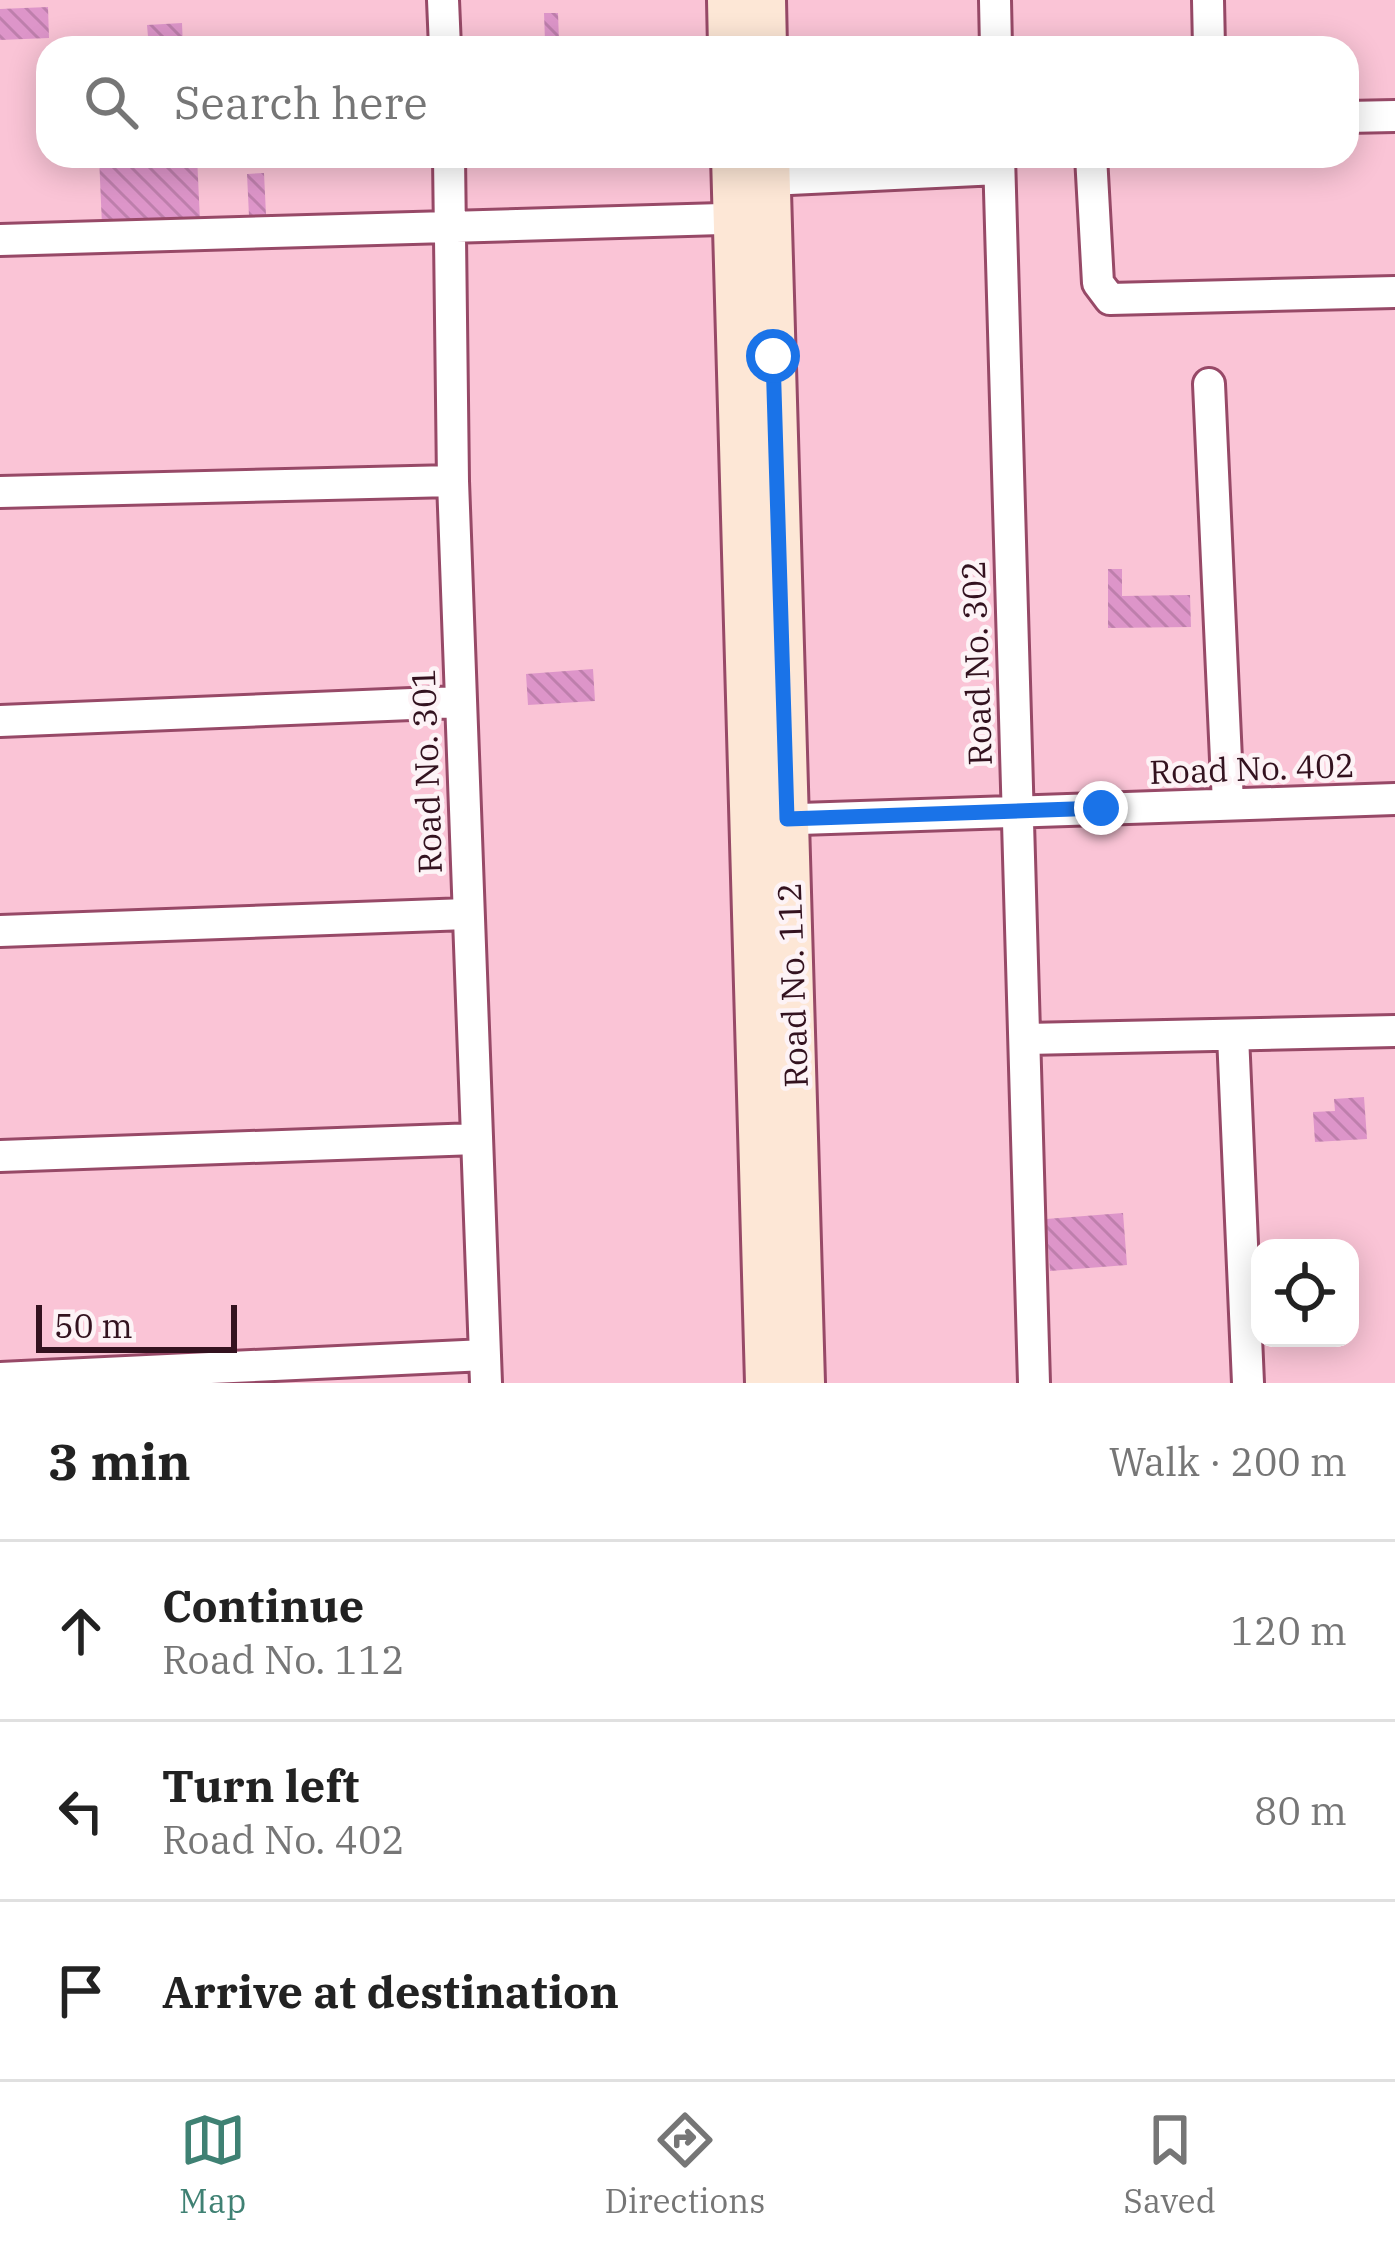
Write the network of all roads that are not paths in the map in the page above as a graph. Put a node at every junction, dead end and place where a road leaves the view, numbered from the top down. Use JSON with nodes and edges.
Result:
{"nodes":[{"id":1,"x":443,"y":0,"type":"edge"},
{"id":2,"x":729,"y":0,"type":"edge"},
{"id":3,"x":764,"y":0,"type":"edge"},
{"id":4,"x":995,"y":0,"type":"edge"},
{"id":5,"x":1208,"y":0,"type":"edge"},
{"id":6,"x":444,"y":36,"type":"edge"},
{"id":7,"x":730,"y":36,"type":"edge"},
{"id":8,"x":765,"y":36,"type":"edge"},
{"id":9,"x":996,"y":36,"type":"edge"},
{"id":10,"x":1209,"y":36,"type":"edge"},
{"id":11,"x":1395,"y":116,"type":"edge"},
{"id":12,"x":1359,"y":118,"type":"edge"},
{"id":13,"x":450,"y":168,"type":"edge"},
{"id":14,"x":742,"y":168,"type":"edge"},
{"id":15,"x":959,"y":168,"type":"edge"},
{"id":16,"x":999,"y":168,"type":"edge"},
{"id":17,"x":1092,"y":168,"type":"edge"},
{"id":18,"x":760,"y":193,"type":"edge"},
{"id":19,"x":452,"y":226,"type":"junction"},
{"id":20,"x":0,"y":240,"type":"edge"},
{"id":21,"x":1395,"y":292,"type":"edge"},
{"id":22,"x":1209,"y":384,"type":"dead end"},
{"id":23,"x":453,"y":481,"type":"junction"},
{"id":24,"x":0,"y":492,"type":"edge"},
{"id":25,"x":460,"y":703,"type":"junction"},
{"id":26,"x":0,"y":721,"type":"edge"},
{"id":27,"x":1395,"y":799,"type":"edge"},
{"id":28,"x":1228,"y":804,"type":"junction"},
{"id":29,"x":1017,"y":811,"type":"junction"},
{"id":30,"x":769,"y":820,"type":"junction"},
{"id":31,"x":467,"y":914,"type":"junction"},
{"id":32,"x":0,"y":931,"type":"edge"},
{"id":33,"x":1395,"y":1031,"type":"edge"},
{"id":34,"x":1233,"y":1035,"type":"junction"},
{"id":35,"x":1026,"y":1039,"type":"junction"},
{"id":36,"x":476,"y":1139,"type":"junction"},
{"id":37,"x":0,"y":1156,"type":"edge"},
{"id":38,"x":485,"y":1369,"type":"edge"},
{"id":39,"x":0,"y":1378,"type":"edge"},
{"id":40,"x":767,"y":1383,"type":"edge"},
{"id":41,"x":803,"y":1383,"type":"edge"},
{"id":42,"x":1034,"y":1383,"type":"edge"},
{"id":43,"x":1248,"y":1383,"type":"edge"}],
"edges":[{"from":1,"to":6,"type":"street"},
{"from":2,"to":7,"type":"street"},
{"from":3,"to":8,"type":"street"},
{"from":4,"to":9,"type":"street"},
{"from":5,"to":10,"type":"street"},
{"from":11,"to":12,"type":"street"},
{"from":13,"to":19,"type":"street","name":"Road No. 301"},
{"from":14,"to":18,"type":"street","name":"Road No. 112"},
{"from":15,"to":18,"type":"street"},
{"from":16,"to":29,"type":"street","name":"Road No. 302"},
{"from":17,"to":21,"type":"street"},
{"from":18,"to":19,"type":"street"},
{"from":18,"to":30,"type":"street","name":"Road No. 112"},
{"from":19,"to":20,"type":"street"},
{"from":19,"to":23,"type":"street","name":"Road No. 301"},
{"from":22,"to":28,"type":"street"},
{"from":23,"to":24,"type":"street"},
{"from":23,"to":25,"type":"street","name":"Road No. 301"},
{"from":25,"to":26,"type":"street"},
{"from":25,"to":31,"type":"street","name":"Road No. 301"},
{"from":27,"to":28,"type":"street","name":"Road No. 402"},
{"from":28,"to":29,"type":"street","name":"Road No. 402"},
{"from":29,"to":30,"type":"street","name":"Road No. 402"},
{"from":29,"to":35,"type":"street","name":"Road No. 302"},
{"from":30,"to":40,"type":"street","name":"Road No. 112"},
{"from":30,"to":41,"type":"street","name":"Road No. 112"},
{"from":31,"to":32,"type":"street"},
{"from":31,"to":36,"type":"street","name":"Road No. 301"},
{"from":33,"to":34,"type":"street"},
{"from":34,"to":35,"type":"street"},
{"from":34,"to":43,"type":"street"},
{"from":35,"to":42,"type":"street","name":"Road No. 302"},
{"from":36,"to":37,"type":"street"},
{"from":36,"to":38,"type":"street","name":"Road No. 301"},
{"from":38,"to":39,"type":"street"}]}
